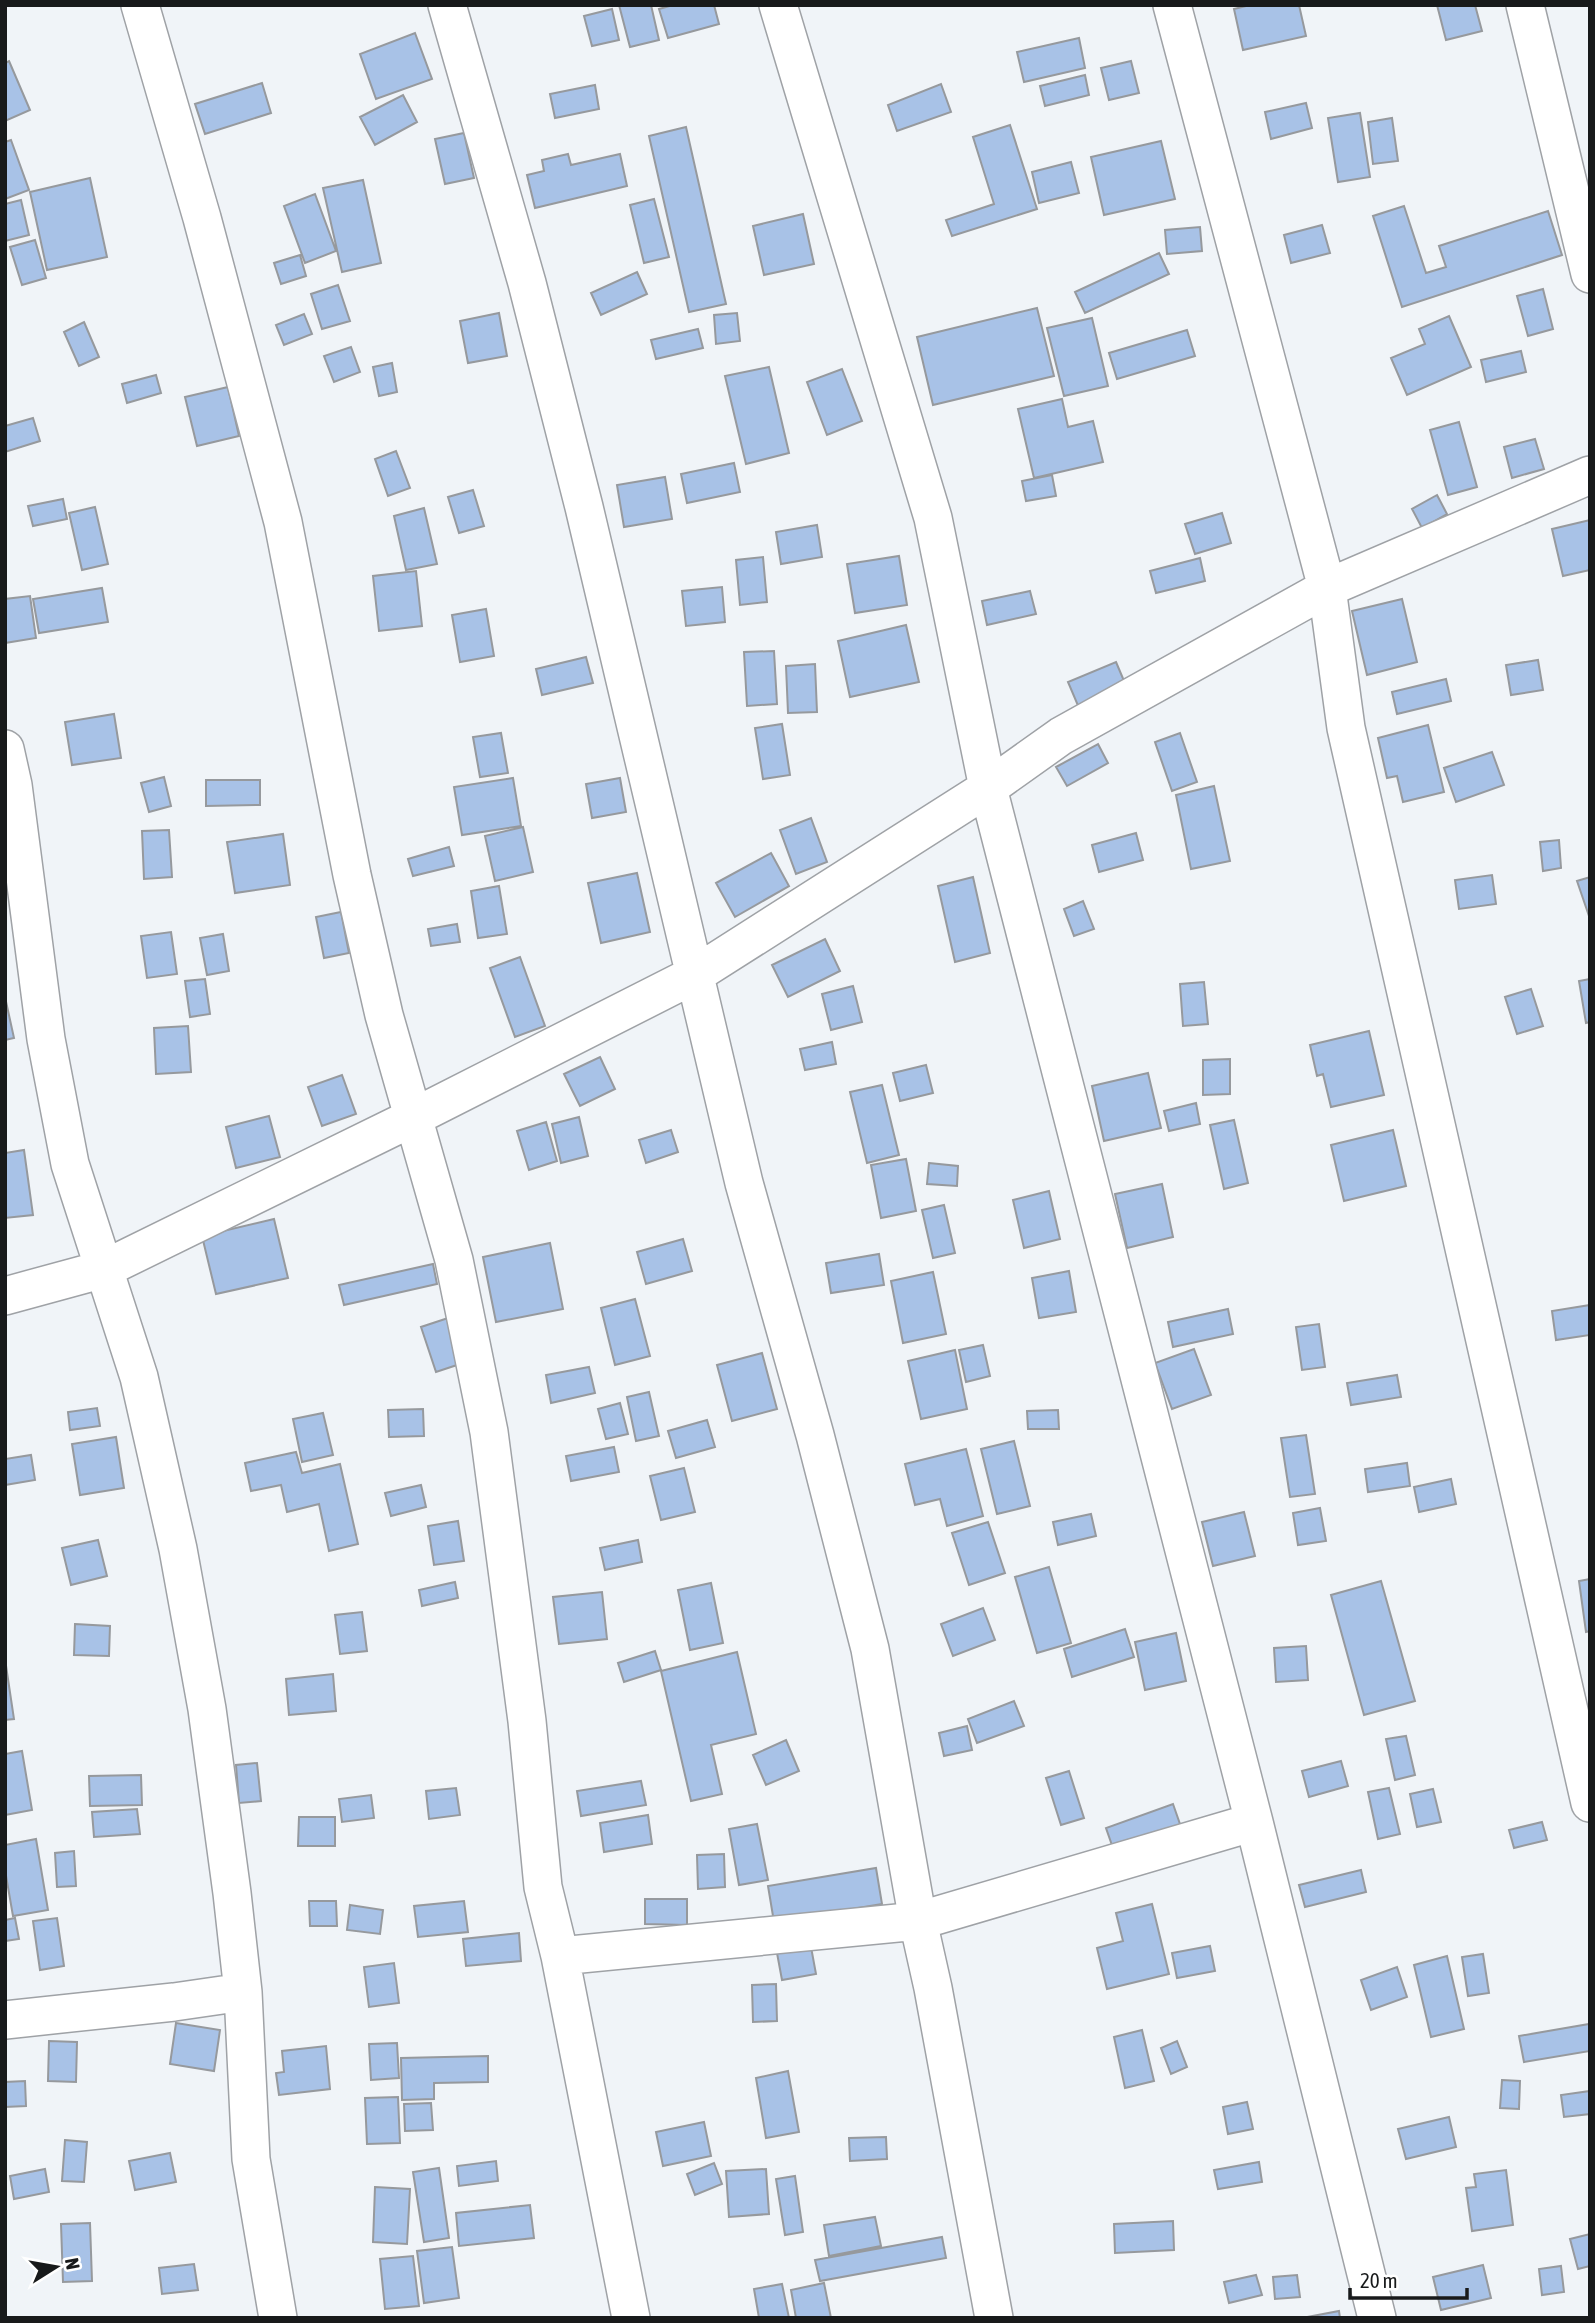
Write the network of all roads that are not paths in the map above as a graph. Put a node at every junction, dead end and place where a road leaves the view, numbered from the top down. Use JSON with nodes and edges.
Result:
{"nodes":[{"id":1,"x":140,"y":5,"type":"edge"},
{"id":2,"x":447,"y":5,"type":"edge"},
{"id":3,"x":778,"y":5,"type":"edge"},
{"id":4,"x":1172,"y":5,"type":"edge"},
{"id":5,"x":1525,"y":5,"type":"edge"},
{"id":6,"x":1590,"y":274,"type":"edge"},
{"id":7,"x":1590,"y":474,"type":"edge"},
{"id":8,"x":1327,"y":588,"type":"junction"},
{"id":9,"x":5,"y":749,"type":"edge"},
{"id":10,"x":988,"y":788,"type":"junction"},
{"id":11,"x":696,"y":974,"type":"junction"},
{"id":12,"x":414,"y":1117,"type":"junction"},
{"id":13,"x":104,"y":1269,"type":"junction"},
{"id":14,"x":5,"y":1296,"type":"edge"},
{"id":15,"x":1590,"y":1803,"type":"edge"},
{"id":16,"x":1254,"y":1822,"type":"junction"},
{"id":17,"x":918,"y":1921,"type":"junction"},
{"id":18,"x":560,"y":1956,"type":"junction"},
{"id":19,"x":243,"y":1992,"type":"junction"},
{"id":20,"x":5,"y":2020,"type":"edge"},
{"id":21,"x":278,"y":2318,"type":"edge"},
{"id":22,"x":631,"y":2318,"type":"edge"},
{"id":23,"x":994,"y":2318,"type":"edge"},
{"id":24,"x":1377,"y":2318,"type":"edge"}],
"edges":[{"from":1,"to":12,"type":"street"},
{"from":2,"to":11,"type":"street"},
{"from":3,"to":10,"type":"street"},
{"from":4,"to":8,"type":"street"},
{"from":5,"to":6,"type":"street"},
{"from":7,"to":8,"type":"street"},
{"from":8,"to":10,"type":"street"},
{"from":8,"to":15,"type":"street"},
{"from":9,"to":13,"type":"street"},
{"from":10,"to":11,"type":"street"},
{"from":10,"to":16,"type":"street"},
{"from":11,"to":12,"type":"street"},
{"from":11,"to":17,"type":"street"},
{"from":12,"to":13,"type":"street"},
{"from":12,"to":18,"type":"street"},
{"from":13,"to":14,"type":"street"},
{"from":13,"to":19,"type":"street"},
{"from":16,"to":17,"type":"street"},
{"from":16,"to":24,"type":"street"},
{"from":17,"to":18,"type":"street"},
{"from":17,"to":23,"type":"street"},
{"from":18,"to":22,"type":"street"},
{"from":19,"to":20,"type":"street"},
{"from":19,"to":21,"type":"street"}]}
